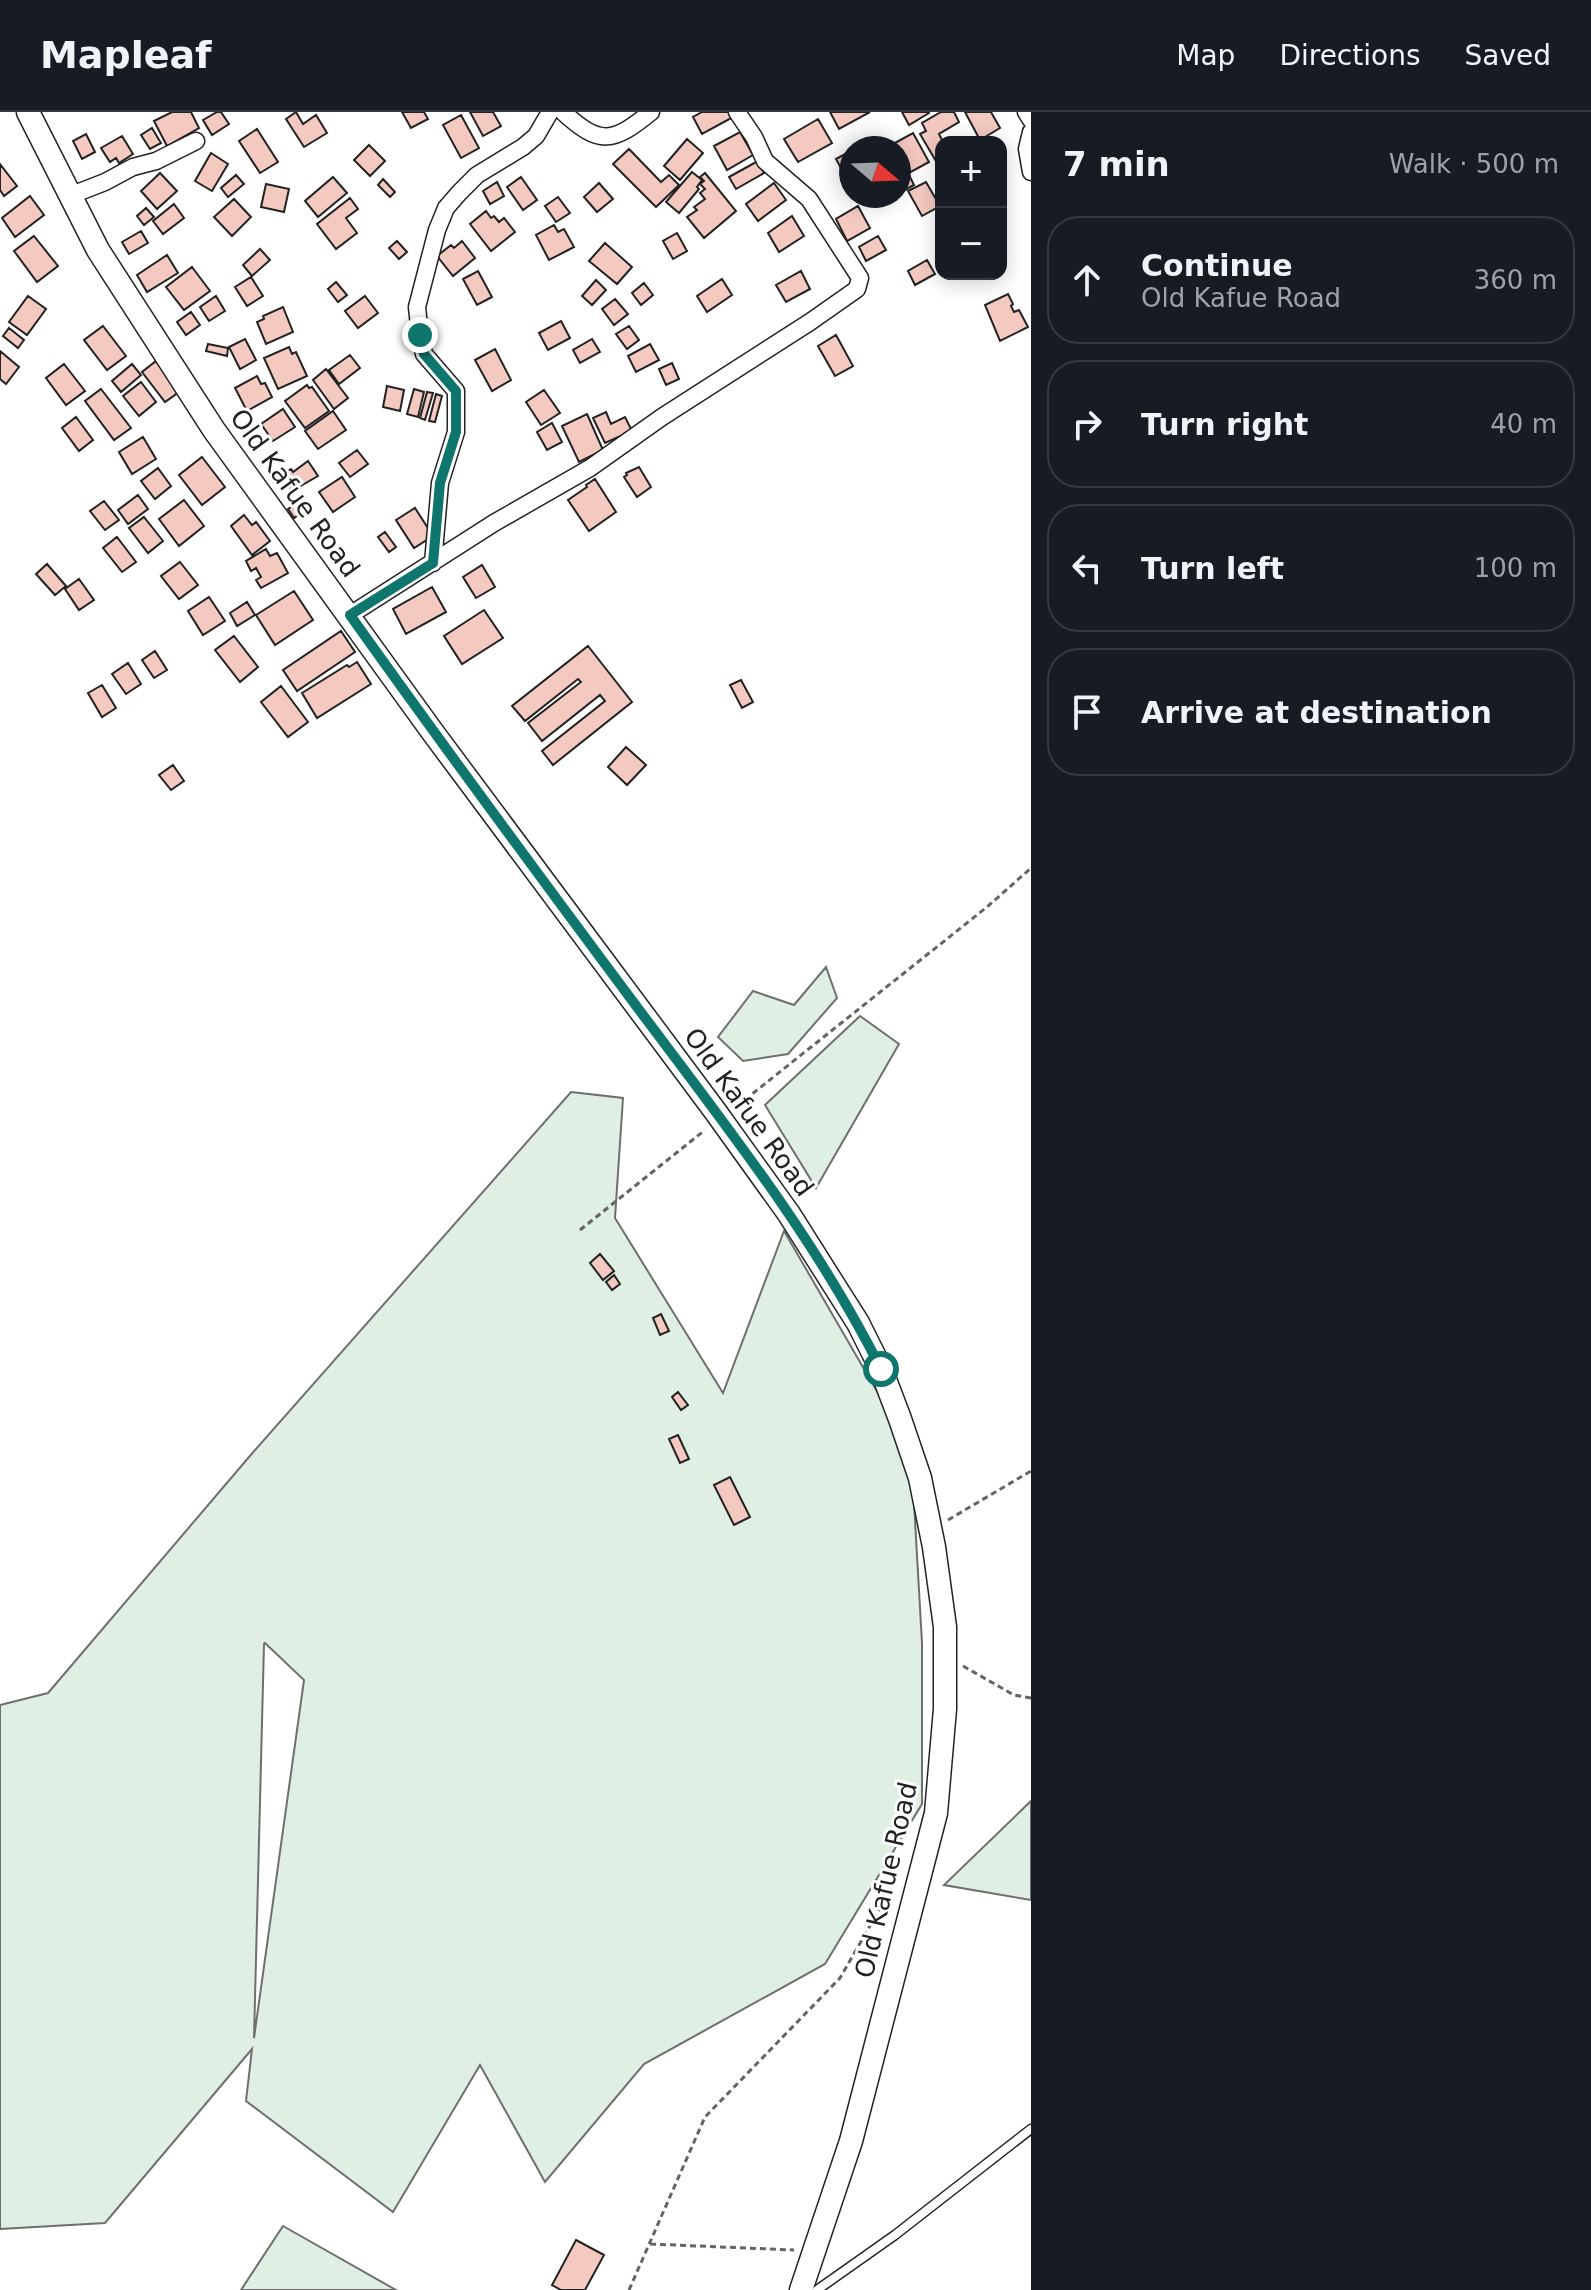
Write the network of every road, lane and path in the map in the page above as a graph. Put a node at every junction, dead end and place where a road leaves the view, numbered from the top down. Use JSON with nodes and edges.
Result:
{"nodes":[{"id":1,"x":28,"y":112,"type":"edge"},
{"id":2,"x":550,"y":112,"type":"edge"},
{"id":3,"x":563,"y":112,"type":"edge"},
{"id":4,"x":651,"y":112,"type":"edge"},
{"id":5,"x":737,"y":112,"type":"edge"},
{"id":6,"x":1026,"y":112,"type":"edge"},
{"id":7,"x":1031,"y":120,"type":"edge"},
{"id":8,"x":1031,"y":132,"type":"edge"},
{"id":9,"x":196,"y":141,"type":"dead end"},
{"id":10,"x":1031,"y":172,"type":"edge"},
{"id":11,"x":69,"y":196,"type":"junction"},
{"id":12,"x":433,"y":563,"type":"junction"},
{"id":13,"x":350,"y":615,"type":"junction"},
{"id":14,"x":1031,"y":868,"type":"edge"},
{"id":15,"x":721,"y":1119,"type":"junction"},
{"id":16,"x":580,"y":1230,"type":"dead end"},
{"id":17,"x":1031,"y":1471,"type":"edge"},
{"id":18,"x":931,"y":1530,"type":"junction"},
{"id":19,"x":945,"y":1656,"type":"junction"},
{"id":20,"x":1031,"y":1698,"type":"edge"},
{"id":21,"x":904,"y":1868,"type":"dead end"},
{"id":22,"x":1031,"y":2129,"type":"edge"},
{"id":23,"x":649,"y":2244,"type":"junction"},
{"id":24,"x":814,"y":2251,"type":"junction"},
{"id":25,"x":629,"y":2290,"type":"edge"},
{"id":26,"x":801,"y":2290,"type":"edge"},
{"id":27,"x":817,"y":2290,"type":"edge"}],
"edges":[{"from":1,"to":11,"type":"street","name":"Old Kafue Road"},
{"from":2,"to":12,"type":"street"},
{"from":3,"to":4,"type":"street"},
{"from":5,"to":12,"type":"street"},
{"from":6,"to":7,"type":"street"},
{"from":8,"to":10,"type":"street"},
{"from":9,"to":11,"type":"street"},
{"from":11,"to":13,"type":"street","name":"Old Kafue Road"},
{"from":12,"to":13,"type":"street"},
{"from":13,"to":15,"type":"street","name":"Old Kafue Road"},
{"from":14,"to":15,"type":"path"},
{"from":15,"to":16,"type":"path"},
{"from":15,"to":18,"type":"street","name":"Old Kafue Road"},
{"from":17,"to":18,"type":"path"},
{"from":18,"to":19,"type":"street","name":"Old Kafue Road"},
{"from":19,"to":20,"type":"path"},
{"from":19,"to":24,"type":"street","name":"Old Kafue Road"},
{"from":21,"to":23,"type":"path"},
{"from":22,"to":27,"type":"lane"},
{"from":23,"to":24,"type":"path"},
{"from":23,"to":25,"type":"path"},
{"from":24,"to":26,"type":"street","name":"Old Kafue Road"}]}
